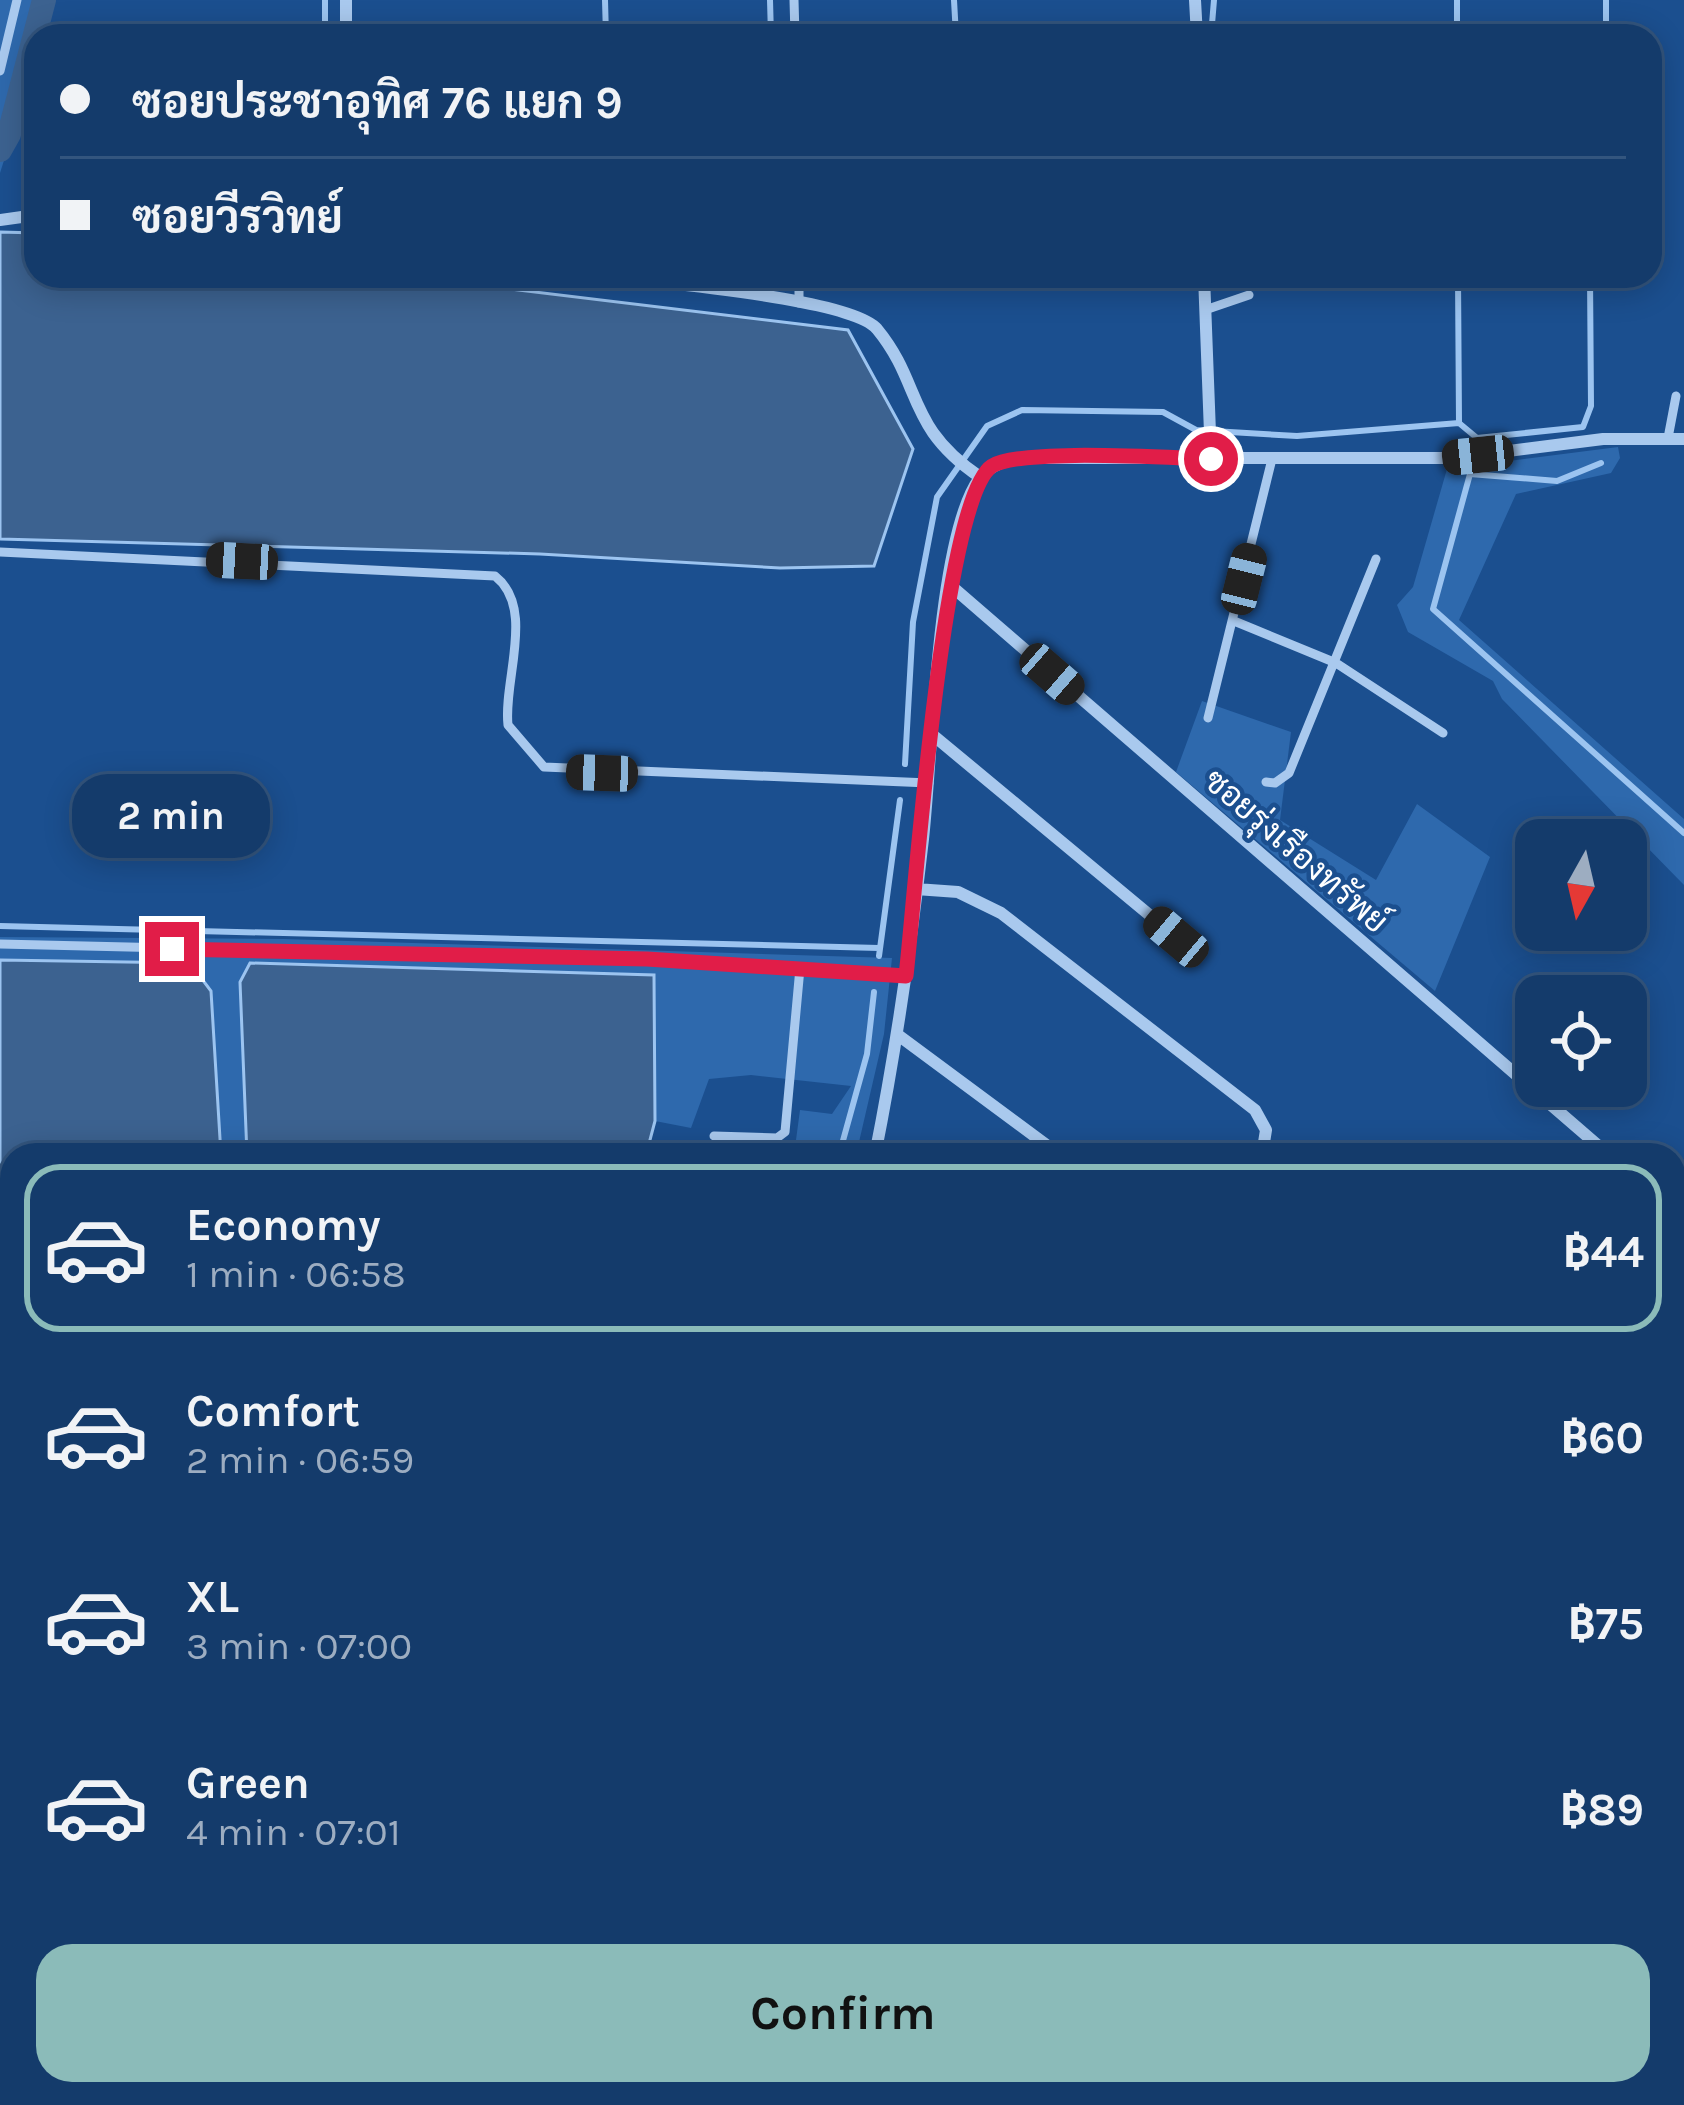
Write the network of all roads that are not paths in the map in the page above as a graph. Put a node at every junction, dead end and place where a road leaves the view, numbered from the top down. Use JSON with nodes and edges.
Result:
{"nodes":[{"id":1,"x":17,"y":0,"type":"edge"},
{"id":2,"x":0,"y":71,"type":"edge"},
{"id":3,"x":693,"y":288,"type":"edge"},
{"id":4,"x":799,"y":288,"type":"edge"},
{"id":5,"x":1204,"y":288,"type":"edge"},
{"id":6,"x":1250,"y":295,"type":"dead end"},
{"id":7,"x":799,"y":303,"type":"junction"},
{"id":8,"x":1205,"y":310,"type":"junction"},
{"id":9,"x":1676,"y":397,"type":"dead end"},
{"id":10,"x":1668,"y":438,"type":"junction"},
{"id":11,"x":1684,"y":440,"type":"edge"},
{"id":12,"x":1211,"y":459,"type":"junction"},
{"id":13,"x":1272,"y":459,"type":"junction"},
{"id":14,"x":980,"y":477,"type":"junction"},
{"id":15,"x":0,"y":552,"type":"edge"},
{"id":16,"x":1376,"y":559,"type":"dead end"},
{"id":17,"x":949,"y":584,"type":"junction"},
{"id":18,"x":1234,"y":621,"type":"junction"},
{"id":19,"x":1336,"y":663,"type":"junction"},
{"id":20,"x":1208,"y":718,"type":"dead end"},
{"id":21,"x":1443,"y":733,"type":"dead end"},
{"id":22,"x":934,"y":736,"type":"junction"},
{"id":23,"x":1266,"y":782,"type":"dead end"},
{"id":24,"x":929,"y":783,"type":"junction"},
{"id":25,"x":916,"y":889,"type":"junction"},
{"id":26,"x":1176,"y":937,"type":"dead end"},
{"id":27,"x":0,"y":944,"type":"edge"},
{"id":28,"x":800,"y":968,"type":"junction"},
{"id":29,"x":906,"y":976,"type":"junction"},
{"id":30,"x":898,"y":1035,"type":"junction"},
{"id":31,"x":715,"y":1136,"type":"dead end"},
{"id":32,"x":877,"y":1143,"type":"edge"},
{"id":33,"x":1044,"y":1143,"type":"edge"},
{"id":34,"x":1264,"y":1143,"type":"edge"},
{"id":35,"x":1595,"y":1143,"type":"edge"}],
"edges":[{"from":1,"to":2,"type":"lane"},
{"from":3,"to":7,"type":"street"},
{"from":4,"to":7,"type":"lane"},
{"from":5,"to":8,"type":"street"},
{"from":6,"to":8,"type":"lane"},
{"from":7,"to":14,"type":"street"},
{"from":8,"to":12,"type":"street"},
{"from":9,"to":10,"type":"lane"},
{"from":10,"to":11,"type":"street"},
{"from":10,"to":13,"type":"street"},
{"from":12,"to":13,"type":"street"},
{"from":12,"to":14,"type":"street"},
{"from":13,"to":18,"type":"lane"},
{"from":14,"to":17,"type":"street"},
{"from":15,"to":24,"type":"lane"},
{"from":16,"to":19,"type":"lane"},
{"from":17,"to":22,"type":"street"},
{"from":17,"to":35,"type":"street","name":"ซอยรุ่งเรืองทรัพย์"},
{"from":18,"to":19,"type":"lane"},
{"from":18,"to":20,"type":"lane"},
{"from":19,"to":21,"type":"lane"},
{"from":19,"to":23,"type":"lane"},
{"from":22,"to":24,"type":"street"},
{"from":22,"to":26,"type":"street"},
{"from":24,"to":25,"type":"street"},
{"from":25,"to":29,"type":"street"},
{"from":25,"to":34,"type":"street"},
{"from":27,"to":28,"type":"lane"},
{"from":28,"to":29,"type":"lane"},
{"from":28,"to":31,"type":"lane"},
{"from":29,"to":30,"type":"street"},
{"from":30,"to":32,"type":"street"},
{"from":30,"to":33,"type":"street"}]}
